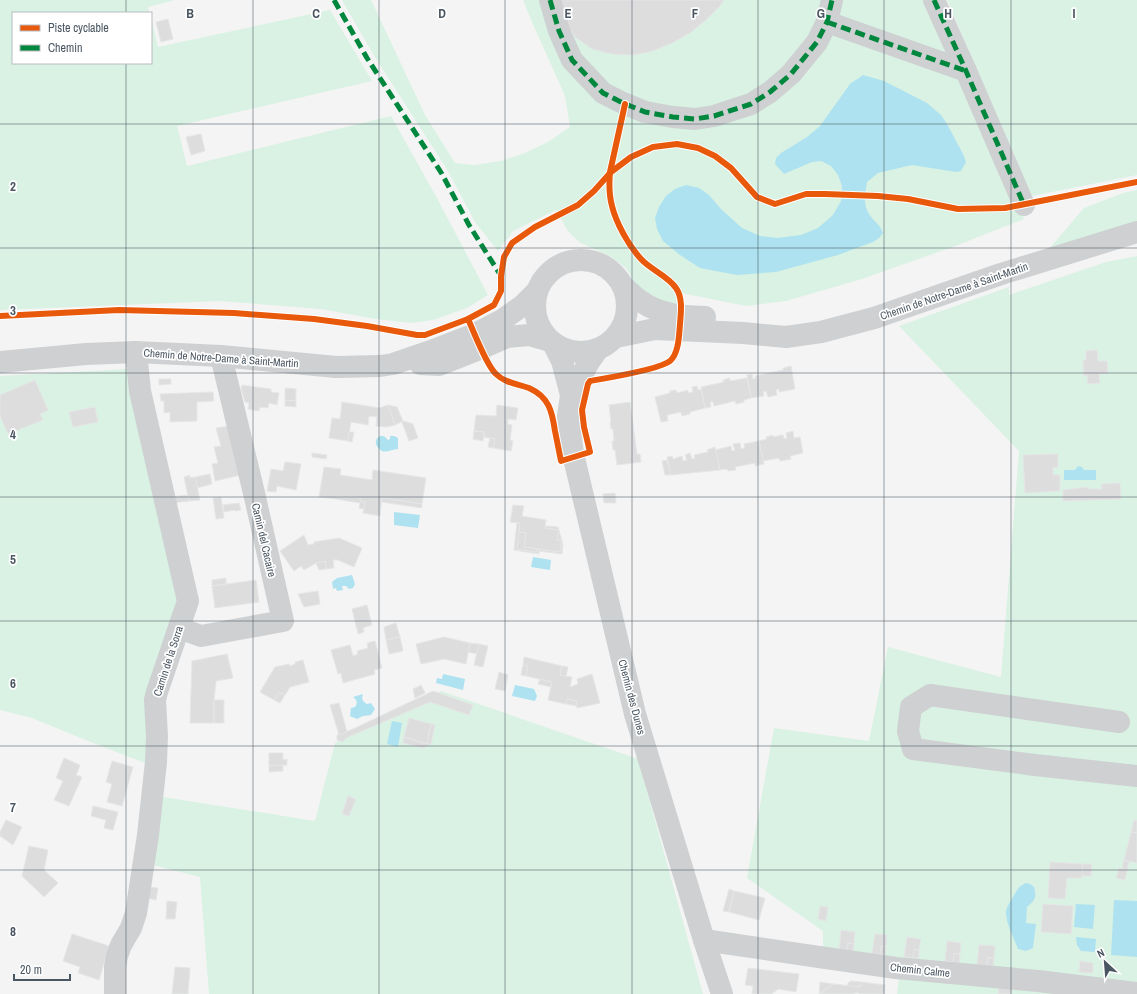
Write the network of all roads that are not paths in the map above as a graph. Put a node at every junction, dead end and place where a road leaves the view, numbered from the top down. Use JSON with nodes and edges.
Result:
{"nodes":[{"id":1,"x":550,"y":0,"type":"edge"},
{"id":2,"x":832,"y":0,"type":"edge"},
{"id":3,"x":934,"y":0,"type":"edge"},
{"id":4,"x":827,"y":22,"type":"junction"},
{"id":5,"x":966,"y":71,"type":"junction"},
{"id":6,"x":1024,"y":205,"type":"dead end"},
{"id":7,"x":1137,"y":232,"type":"edge"},
{"id":8,"x":623,"y":286,"type":"junction"},
{"id":9,"x":537,"y":291,"type":"junction"},
{"id":10,"x":768,"y":334,"type":"junction"},
{"id":11,"x":616,"y":337,"type":"junction"},
{"id":12,"x":552,"y":342,"type":"junction"},
{"id":13,"x":598,"y":349,"type":"junction"},
{"id":14,"x":136,"y":352,"type":"junction"},
{"id":15,"x":221,"y":356,"type":"junction"},
{"id":16,"x":0,"y":362,"type":"edge"},
{"id":17,"x":393,"y":364,"type":"junction"},
{"id":18,"x":571,"y":395,"type":"junction"},
{"id":19,"x":179,"y":628,"type":"junction"},
{"id":20,"x":1119,"y":722,"type":"dead end"},
{"id":21,"x":1137,"y":776,"type":"edge"},
{"id":22,"x":704,"y":940,"type":"junction"},
{"id":23,"x":1137,"y":993,"type":"edge"},
{"id":24,"x":115,"y":994,"type":"edge"},
{"id":25,"x":722,"y":994,"type":"edge"}],
"edges":[{"from":1,"to":4,"type":"street"},
{"from":2,"to":4,"type":"street"},
{"from":3,"to":5,"type":"street"},
{"from":4,"to":5,"type":"street"},
{"from":5,"to":6,"type":"street"},
{"from":7,"to":10,"type":"street","name":"Chemin de Notre-Dame à Saint-Martin"},
{"from":8,"to":9,"type":"street"},
{"from":8,"to":10,"type":"street","name":"Chemin de Notre-Dame à Saint-Martin"},
{"from":8,"to":11,"type":"street"},
{"from":9,"to":12,"type":"street"},
{"from":9,"to":17,"type":"street","name":"Chemin de Notre-Dame à Saint-Martin"},
{"from":10,"to":11,"type":"street","name":"Chemin de Notre-Dame à Saint-Martin"},
{"from":11,"to":13,"type":"street"},
{"from":12,"to":13,"type":"street"},
{"from":12,"to":17,"type":"street","name":"Chemin de Notre-Dame à Saint-Martin"},
{"from":12,"to":18,"type":"street","name":"Chemin des Dunes"},
{"from":13,"to":18,"type":"street","name":"Chemin des Dunes"},
{"from":14,"to":15,"type":"street","name":"Chemin de Notre-Dame à Saint-Martin"},
{"from":14,"to":16,"type":"street","name":"Chemin de Notre-Dame à Saint-Martin"},
{"from":14,"to":19,"type":"street","name":"Camin de la Sorra"},
{"from":15,"to":17,"type":"street","name":"Chemin de Notre-Dame à Saint-Martin"},
{"from":15,"to":19,"type":"street","name":"Camin del Cacaire"},
{"from":18,"to":22,"type":"street","name":"Chemin des Dunes"},
{"from":19,"to":24,"type":"street","name":"Camin de la Sorra"},
{"from":20,"to":21,"type":"street"},
{"from":22,"to":23,"type":"street","name":"Chemin Calme"},
{"from":22,"to":25,"type":"street","name":"Chemin des Dunes"}]}
